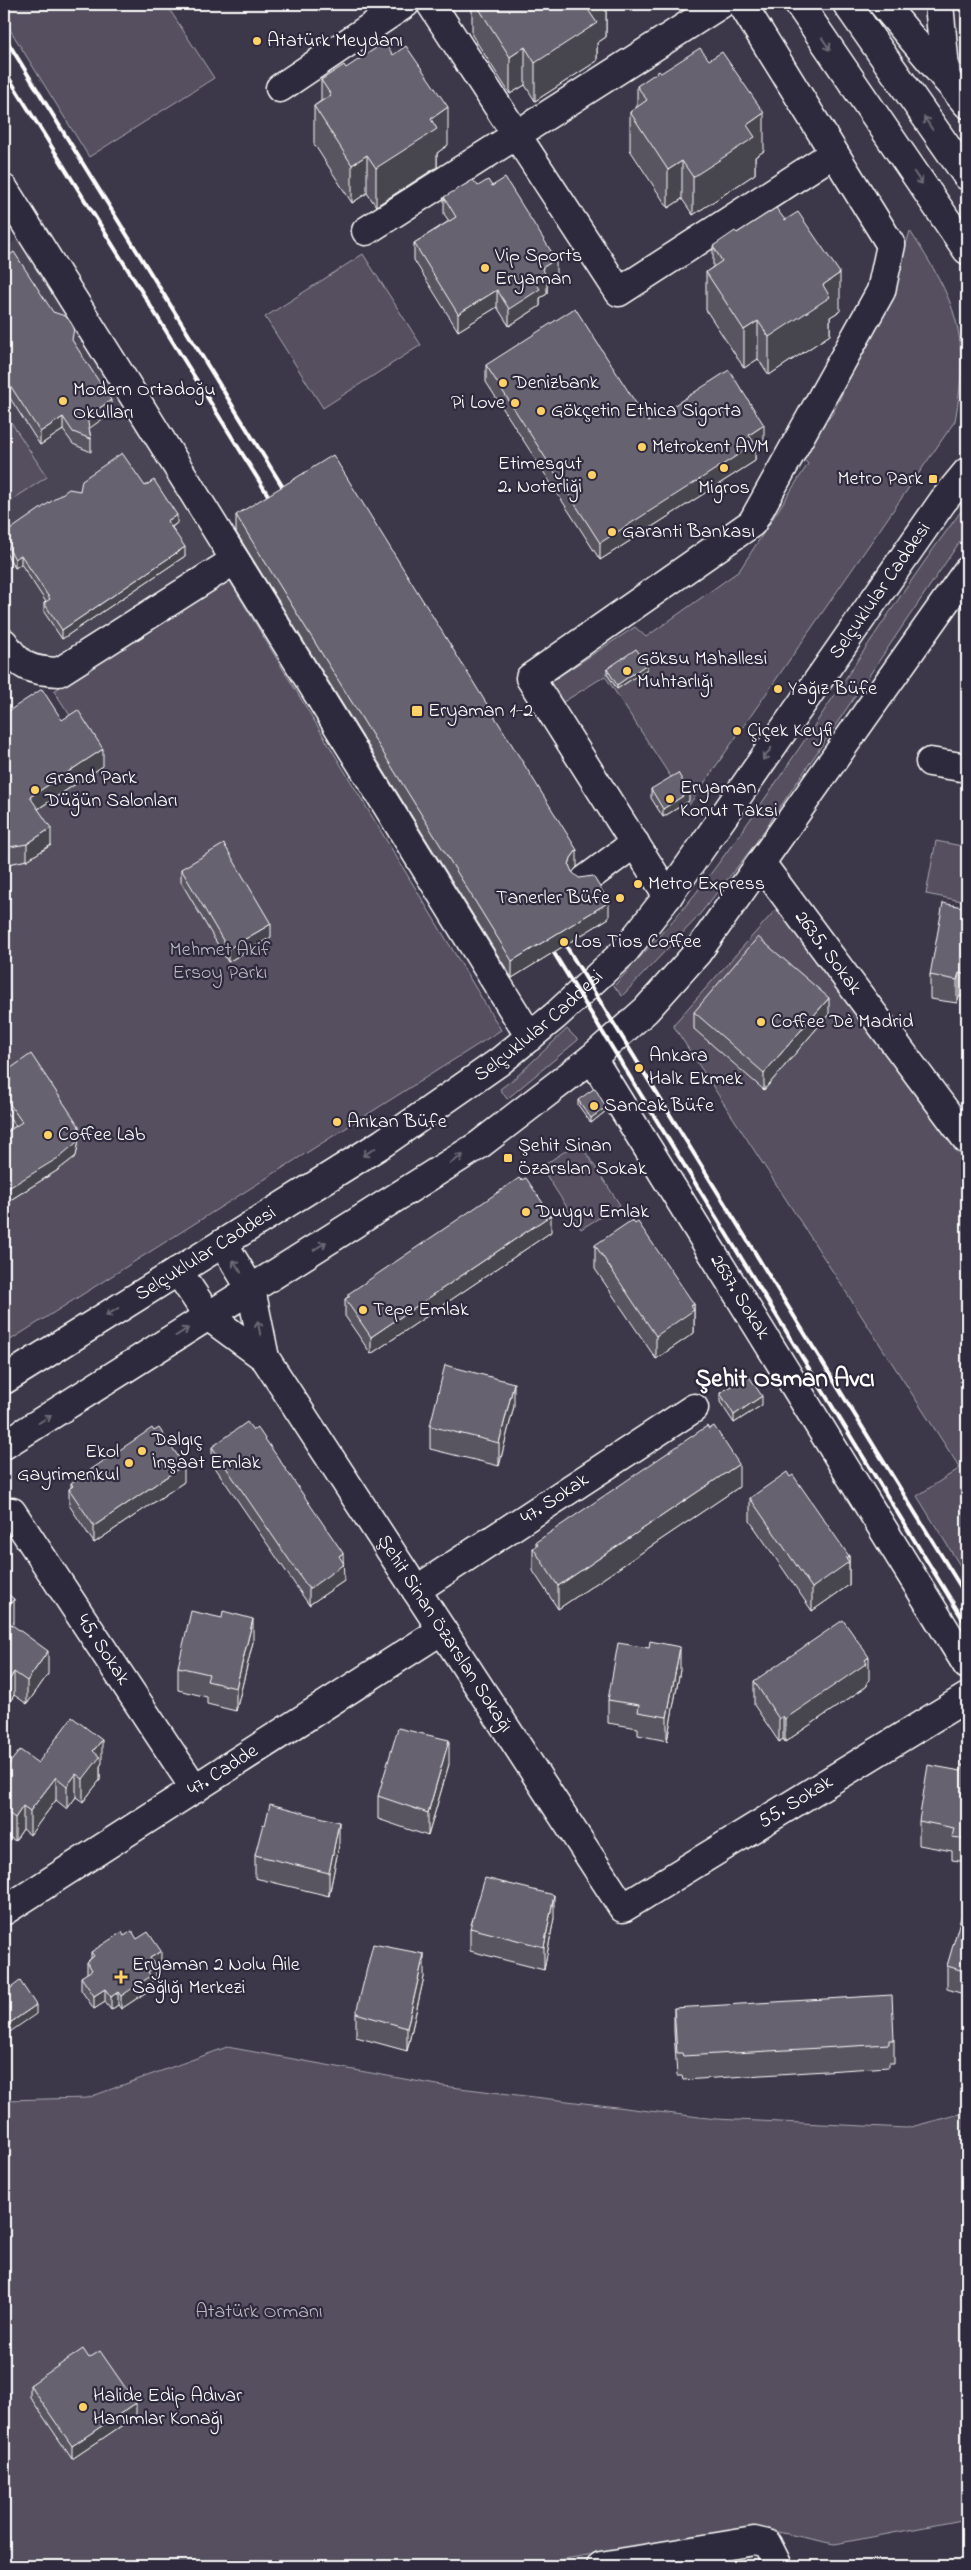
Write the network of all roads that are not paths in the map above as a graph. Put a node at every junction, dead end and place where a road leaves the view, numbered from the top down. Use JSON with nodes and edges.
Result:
{"nodes":[{"id":1,"x":406,"y":4,"type":"edge"},
{"id":2,"x":431,"y":4,"type":"edge"},
{"id":3,"x":721,"y":4,"type":"edge"},
{"id":4,"x":742,"y":4,"type":"edge"},
{"id":5,"x":799,"y":4,"type":"edge"},
{"id":6,"x":847,"y":4,"type":"edge"},
{"id":7,"x":883,"y":4,"type":"edge"},
{"id":8,"x":939,"y":4,"type":"edge"},
{"id":9,"x":946,"y":78,"type":"junction"},
{"id":10,"x":280,"y":88,"type":"dead end"},
{"id":11,"x":967,"y":104,"type":"edge"},
{"id":12,"x":518,"y":134,"type":"junction"},
{"id":13,"x":834,"y":153,"type":"junction"},
{"id":14,"x":967,"y":176,"type":"edge"},
{"id":15,"x":4,"y":189,"type":"edge"},
{"id":16,"x":366,"y":231,"type":"dead end"},
{"id":17,"x":967,"y":250,"type":"edge"},
{"id":18,"x":967,"y":472,"type":"edge"},
{"id":19,"x":234,"y":560,"type":"junction"},
{"id":20,"x":967,"y":571,"type":"edge"},
{"id":21,"x":4,"y":643,"type":"edge"},
{"id":22,"x":930,"y":762,"type":"dead end"},
{"id":23,"x":967,"y":768,"type":"edge"},
{"id":24,"x":635,"y":843,"type":"junction"},
{"id":25,"x":761,"y":863,"type":"junction"},
{"id":26,"x":585,"y":880,"type":"edge"},
{"id":27,"x":668,"y":896,"type":"junction"},
{"id":28,"x":530,"y":1037,"type":"junction"},
{"id":29,"x":592,"y":1058,"type":"junction"},
{"id":30,"x":967,"y":1140,"type":"edge"},
{"id":31,"x":223,"y":1243,"type":"junction"},
{"id":32,"x":178,"y":1271,"type":"junction"},
{"id":33,"x":251,"y":1289,"type":"junction"},
{"id":34,"x":208,"y":1316,"type":"junction"},
{"id":35,"x":265,"y":1358,"type":"junction"},
{"id":36,"x":4,"y":1380,"type":"edge"},
{"id":37,"x":694,"y":1408,"type":"dead end"},
{"id":38,"x":4,"y":1445,"type":"edge"},
{"id":39,"x":12,"y":1512,"type":"dead end"},
{"id":40,"x":416,"y":1590,"type":"junction"},
{"id":41,"x":442,"y":1630,"type":"junction"},
{"id":42,"x":967,"y":1665,"type":"edge"},
{"id":43,"x":967,"y":1697,"type":"edge"},
{"id":44,"x":194,"y":1789,"type":"junction"},
{"id":45,"x":623,"y":1908,"type":"joint"},
{"id":46,"x":4,"y":1911,"type":"edge"},
{"id":47,"x":772,"y":2555,"type":"edge"},
{"id":48,"x":601,"y":2566,"type":"edge"}],
"edges":[{"from":1,"to":10,"type":"street"},
{"from":2,"to":12,"type":"street"},
{"from":3,"to":12,"type":"street"},
{"from":4,"to":13,"type":"street"},
{"from":5,"to":17,"type":"street","one_way":true},
{"from":14,"to":6,"type":"street","one_way":true},
{"from":7,"to":9,"type":"street"},
{"from":8,"to":9,"type":"street"},
{"from":9,"to":11,"type":"street"},
{"from":12,"to":13,"type":"street"},
{"from":12,"to":16,"type":"street"},
{"from":13,"to":24,"type":"street"},
{"from":15,"to":19,"type":"street"},
{"from":18,"to":27,"type":"street","name":"Selçuklular Caddesi","one_way":true},
{"from":19,"to":21,"type":"street"},
{"from":19,"to":28,"type":"street"},
{"from":20,"to":25,"type":"street"},
{"from":22,"to":23,"type":"street"},
{"from":24,"to":26,"type":"street"},
{"from":24,"to":27,"type":"street"},
{"from":25,"to":29,"type":"street"},
{"from":25,"to":30,"type":"street","name":"2635. Sokak"},
{"from":27,"to":28,"type":"street","name":"Selçuklular Caddesi"},
{"from":28,"to":31,"type":"street","name":"Selçuklular Caddesi","one_way":true},
{"from":33,"to":29,"type":"street","one_way":true},
{"from":29,"to":42,"type":"street","name":"2637. Sokak"},
{"from":31,"to":32,"type":"street","name":"Selçuklular Caddesi"},
{"from":33,"to":31,"type":"street","one_way":true},
{"from":32,"to":34,"type":"street"},
{"from":32,"to":36,"type":"street","name":"Selçuklular Caddesi","one_way":true},
{"from":33,"to":34,"type":"street"},
{"from":35,"to":33,"type":"street","one_way":true},
{"from":34,"to":35,"type":"street"},
{"from":38,"to":34,"type":"street","one_way":true},
{"from":35,"to":40,"type":"street","name":"Şehit Sinan Özarslan Sokağı"},
{"from":37,"to":40,"type":"street","name":"47. Sokak"},
{"from":39,"to":44,"type":"street","name":"45. Sokak"},
{"from":40,"to":41,"type":"street","name":"Şehit Sinan Özarslan Sokağı"},
{"from":41,"to":44,"type":"street","name":"47. Cadde"},
{"from":41,"to":45,"type":"street","name":"Şehit Sinan Özarslan Sokağı"},
{"from":43,"to":45,"type":"street","name":"55. Sokak"},
{"from":44,"to":46,"type":"street","name":"47. Cadde"},
{"from":47,"to":48,"type":"street"}]}
